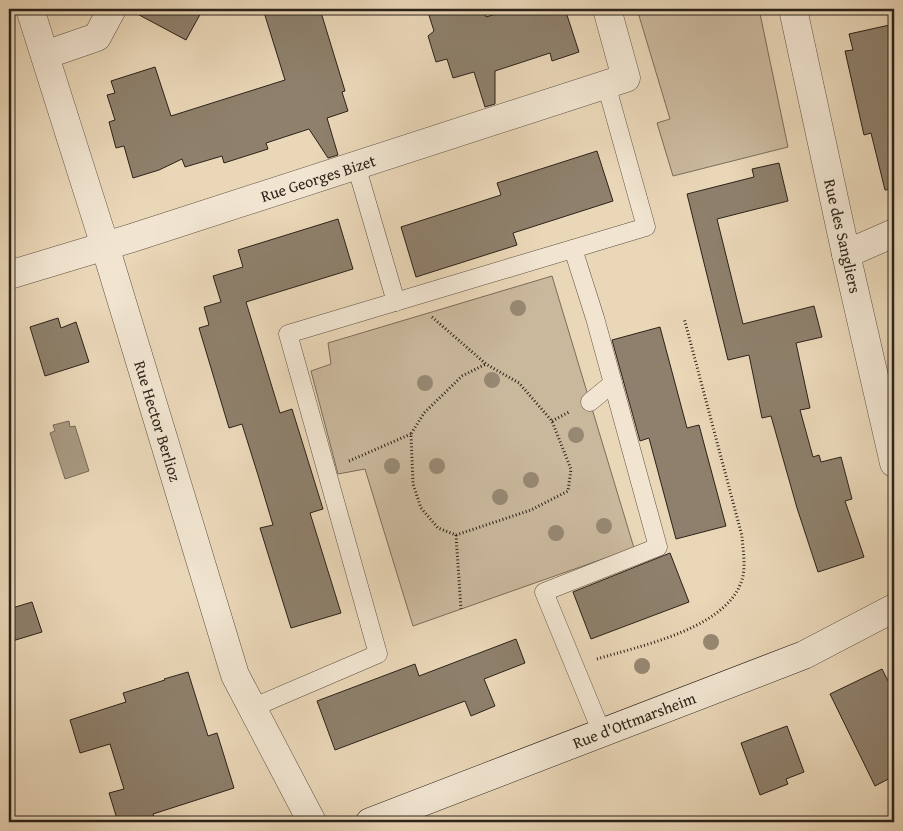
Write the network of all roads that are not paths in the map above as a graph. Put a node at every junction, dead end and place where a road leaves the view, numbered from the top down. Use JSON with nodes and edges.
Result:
{"nodes":[{"id":1,"x":30,"y":9,"type":"edge"},
{"id":2,"x":112,"y":9,"type":"edge"},
{"id":3,"x":607,"y":9,"type":"edge"},
{"id":4,"x":793,"y":9,"type":"edge"},
{"id":5,"x":45,"y":55,"type":"junction"},
{"id":6,"x":616,"y":81,"type":"junction"},
{"id":7,"x":356,"y":166,"type":"junction"},
{"id":8,"x":894,"y":233,"type":"edge"},
{"id":9,"x":105,"y":246,"type":"junction"},
{"id":10,"x":572,"y":250,"type":"junction"},
{"id":11,"x":846,"y":254,"type":"junction"},
{"id":12,"x":9,"y":275,"type":"edge"},
{"id":13,"x":396,"y":302,"type":"junction"},
{"id":14,"x":613,"y":383,"type":"junction"},
{"id":15,"x":590,"y":402,"type":"dead end"},
{"id":16,"x":894,"y":463,"type":"edge"},
{"id":17,"x":894,"y":608,"type":"edge"},
{"id":18,"x":252,"y":708,"type":"junction"},
{"id":19,"x":602,"y":732,"type":"junction"},
{"id":20,"x":312,"y":822,"type":"edge"},
{"id":21,"x":370,"y":822,"type":"edge"}],
"edges":[{"from":1,"to":5,"type":"street","name":"Rue Hector Berlioz"},
{"from":2,"to":5,"type":"street"},
{"from":3,"to":6,"type":"street"},
{"from":4,"to":11,"type":"street","name":"Rue des Sangliers"},
{"from":5,"to":9,"type":"street","name":"Rue Hector Berlioz"},
{"from":6,"to":7,"type":"street","name":"Rue Georges Bizet"},
{"from":6,"to":10,"type":"lane"},
{"from":7,"to":9,"type":"street","name":"Rue Georges Bizet"},
{"from":7,"to":13,"type":"lane"},
{"from":8,"to":11,"type":"street"},
{"from":9,"to":12,"type":"street","name":"Rue Georges Bizet"},
{"from":9,"to":18,"type":"street","name":"Rue Hector Berlioz"},
{"from":10,"to":13,"type":"lane"},
{"from":10,"to":14,"type":"lane"},
{"from":11,"to":16,"type":"street","name":"Rue des Sangliers"},
{"from":13,"to":18,"type":"lane"},
{"from":14,"to":15,"type":"lane"},
{"from":14,"to":19,"type":"lane"},
{"from":17,"to":19,"type":"street","name":"Rue d'Ottmarsheim"},
{"from":18,"to":20,"type":"street","name":"Rue Hector Berlioz"},
{"from":19,"to":21,"type":"street","name":"Rue d'Ottmarsheim"}]}
